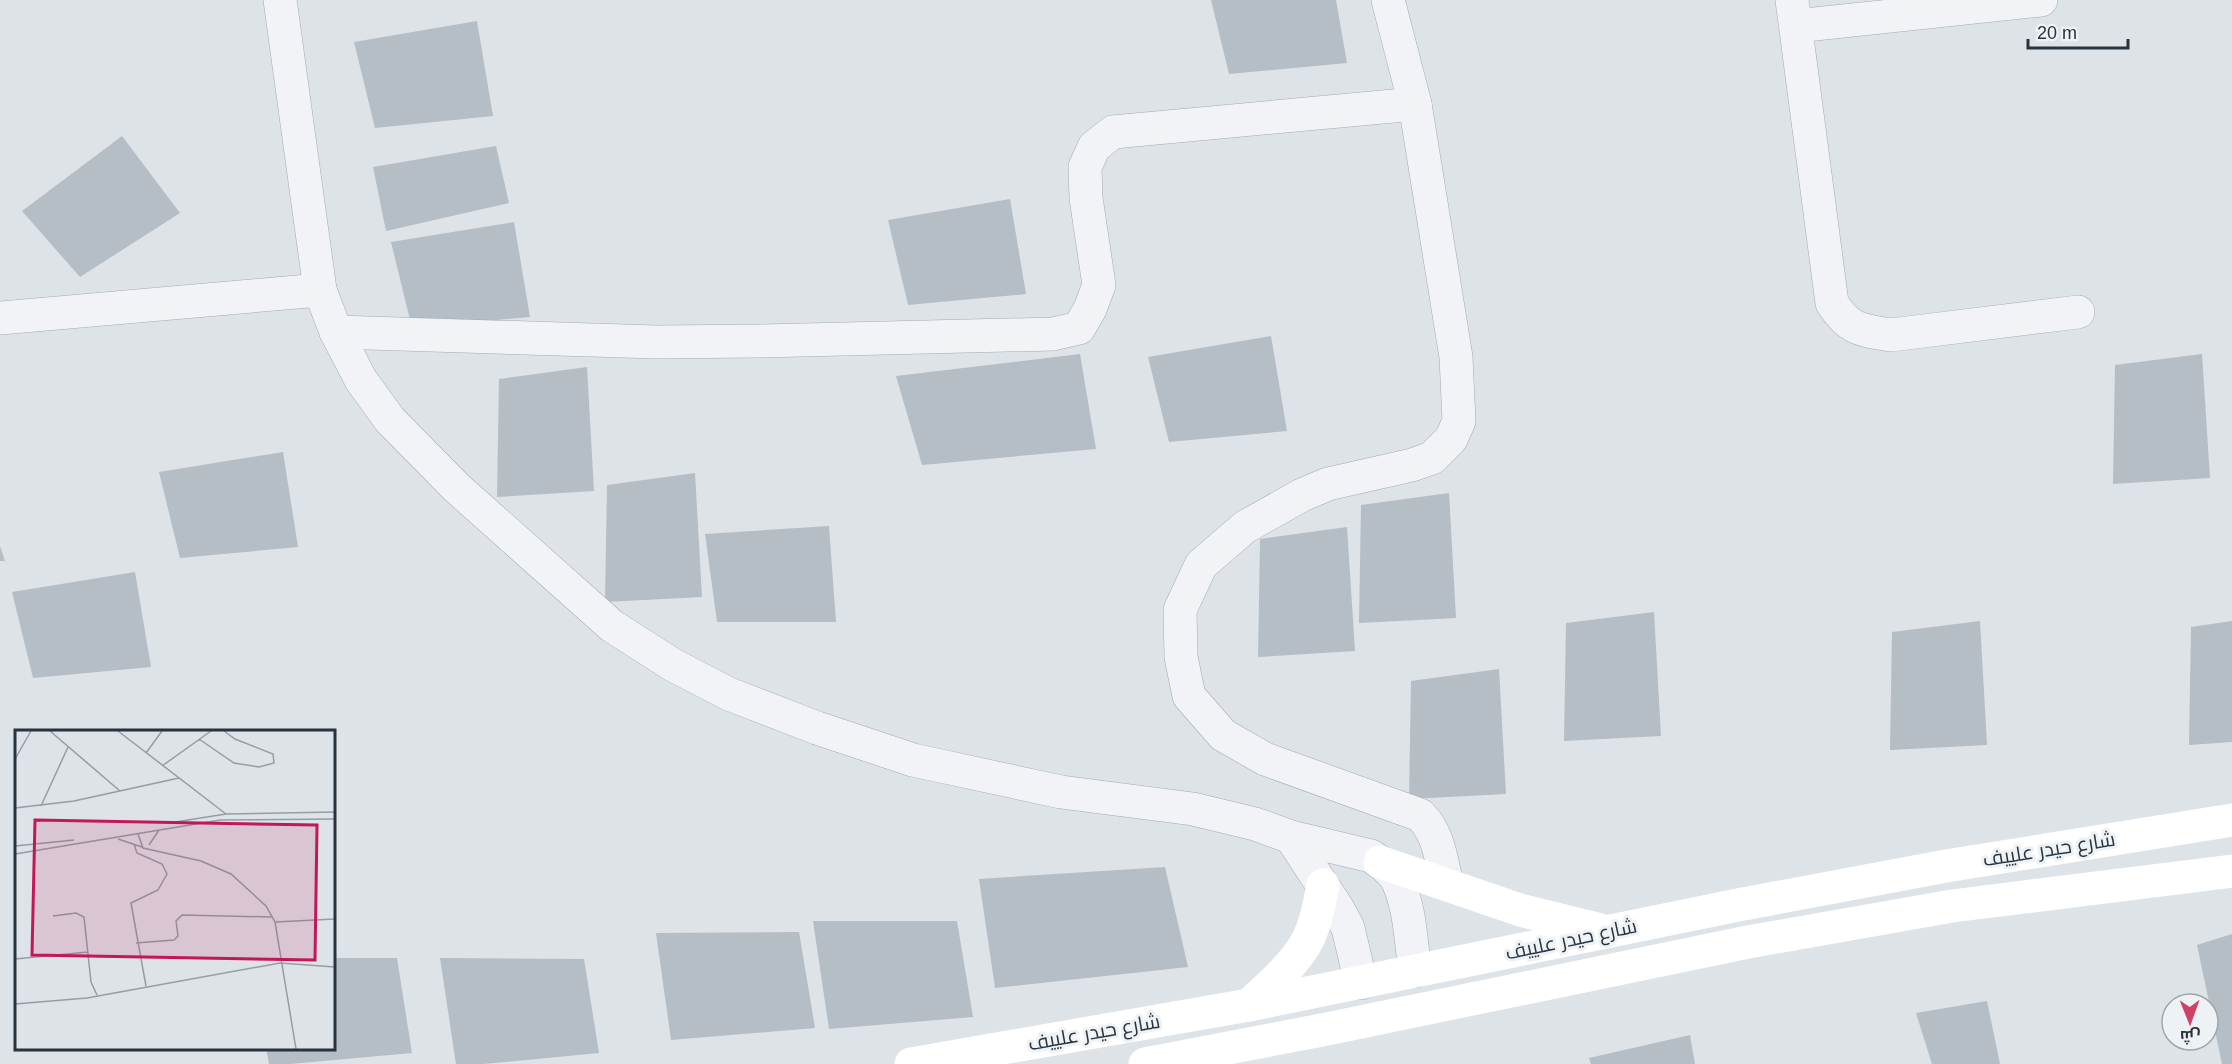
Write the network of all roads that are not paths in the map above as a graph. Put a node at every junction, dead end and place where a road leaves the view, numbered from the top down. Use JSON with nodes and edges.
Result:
{"nodes":[{"id":1,"x":280,"y":0,"type":"edge"},
{"id":2,"x":1388,"y":0,"type":"edge"},
{"id":3,"x":2041,"y":0,"type":"edge"},
{"id":4,"x":1794,"y":13,"type":"edge"},
{"id":5,"x":1415,"y":104,"type":"junction"},
{"id":6,"x":320,"y":290,"type":"junction"},
{"id":7,"x":2078,"y":312,"type":"dead end"},
{"id":8,"x":0,"y":318,"type":"edge"},
{"id":9,"x":336,"y":332,"type":"junction"},
{"id":10,"x":2232,"y":820,"type":"edge"},
{"id":11,"x":1291,"y":837,"type":"junction"},
{"id":12,"x":1380,"y":862,"type":"junction"},
{"id":13,"x":2232,"y":871,"type":"edge"},
{"id":14,"x":1447,"y":884,"type":"junction"},
{"id":15,"x":1323,"y":885,"type":"junction"},
{"id":16,"x":1608,"y":932,"type":"junction"},
{"id":17,"x":1415,"y":971,"type":"junction"},
{"id":18,"x":1361,"y":983,"type":"junction"},
{"id":19,"x":1249,"y":1005,"type":"junction"},
{"id":20,"x":911,"y":1064,"type":"edge"},
{"id":21,"x":1145,"y":1064,"type":"edge"}],
"edges":[{"from":1,"to":6,"type":"street"},
{"from":2,"to":5,"type":"street"},
{"from":3,"to":4,"type":"street"},
{"from":4,"to":7,"type":"street"},
{"from":5,"to":9,"type":"street"},
{"from":5,"to":14,"type":"street"},
{"from":6,"to":8,"type":"street"},
{"from":6,"to":9,"type":"street"},
{"from":9,"to":11,"type":"street"},
{"from":10,"to":16,"type":"main road","name":"شارع حيدر علييف"},
{"from":11,"to":12,"type":"street"},
{"from":11,"to":15,"type":"street"},
{"from":12,"to":14,"type":"main road"},
{"from":12,"to":17,"type":"street"},
{"from":13,"to":21,"type":"main road","name":"شارع حيدر علييف"},
{"from":14,"to":16,"type":"main road"},
{"from":15,"to":18,"type":"street"},
{"from":15,"to":19,"type":"main road"},
{"from":16,"to":17,"type":"main road","name":"شارع حيدر علييف"},
{"from":17,"to":18,"type":"main road","name":"شارع حيدر علييف"},
{"from":18,"to":19,"type":"main road","name":"شارع حيدر علييف"},
{"from":19,"to":20,"type":"main road","name":"شارع حيدر علييف"}]}
